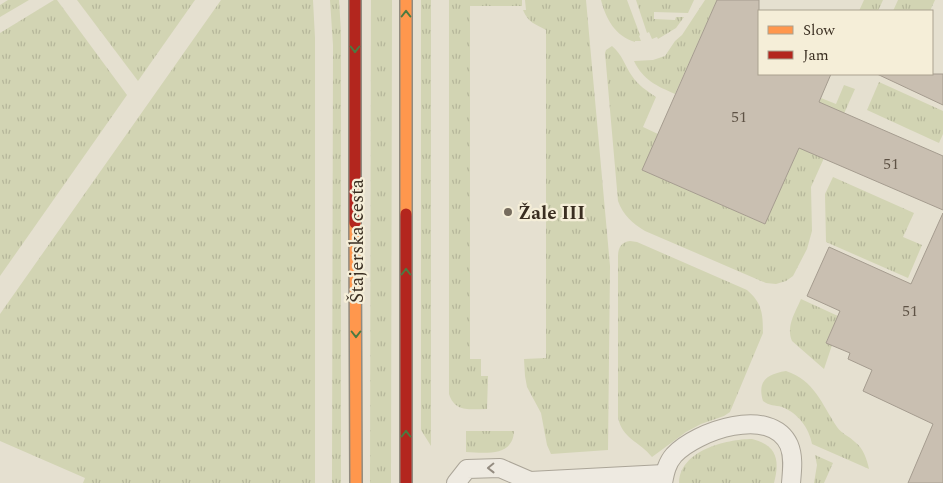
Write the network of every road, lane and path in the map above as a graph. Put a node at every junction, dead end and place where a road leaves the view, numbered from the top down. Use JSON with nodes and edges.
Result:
{"nodes":[{"id":1,"x":355,"y":0,"type":"edge"},
{"id":2,"x":406,"y":0,"type":"edge"},
{"id":3,"x":664,"y":478,"type":"edge"},
{"id":4,"x":527,"y":482,"type":"edge"},
{"id":5,"x":356,"y":483,"type":"edge"},
{"id":6,"x":406,"y":483,"type":"edge"},
{"id":7,"x":456,"y":483,"type":"edge"},
{"id":8,"x":791,"y":483,"type":"edge"}],
"edges":[{"from":1,"to":5,"type":"main road","name":"Štajerska cesta","one_way":true},
{"from":6,"to":2,"type":"main road","one_way":true},
{"from":3,"to":4,"type":"lane"},
{"from":3,"to":8,"type":"lane"},
{"from":4,"to":7,"type":"lane","one_way":true}]}
